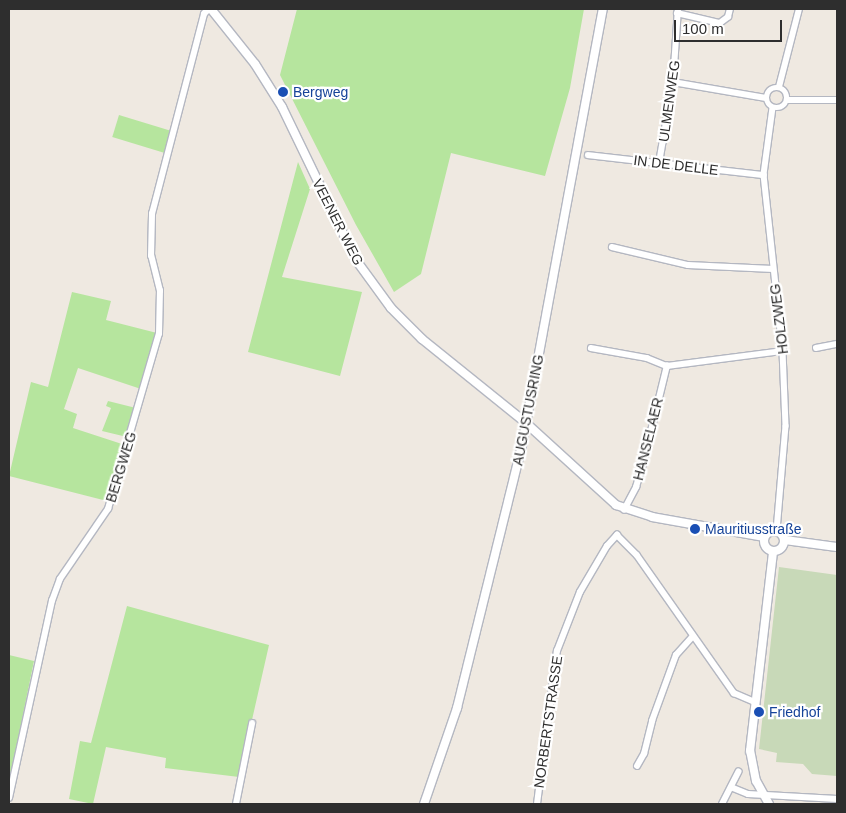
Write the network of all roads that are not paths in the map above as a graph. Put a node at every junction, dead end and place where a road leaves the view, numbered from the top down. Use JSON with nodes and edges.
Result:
{"nodes":[{"id":1,"x":210,"y":9,"type":"edge"},
{"id":2,"x":604,"y":9,"type":"edge"},
{"id":3,"x":730,"y":9,"type":"edge"},
{"id":4,"x":799,"y":9,"type":"edge"},
{"id":5,"x":678,"y":11,"type":"edge"},
{"id":6,"x":673,"y":82,"type":"junction"},
{"id":7,"x":779,"y":87,"type":"junction"},
{"id":8,"x":766,"y":98,"type":"junction"},
{"id":9,"x":788,"y":100,"type":"junction"},
{"id":10,"x":837,"y":100,"type":"edge"},
{"id":11,"x":773,"y":108,"type":"junction"},
{"id":12,"x":588,"y":155,"type":"dead end"},
{"id":13,"x":659,"y":163,"type":"junction"},
{"id":14,"x":764,"y":175,"type":"junction"},
{"id":15,"x":612,"y":247,"type":"dead end"},
{"id":16,"x":773,"y":269,"type":"junction"},
{"id":17,"x":837,"y":344,"type":"edge"},
{"id":18,"x":591,"y":348,"type":"dead end"},
{"id":19,"x":816,"y":348,"type":"dead end"},
{"id":20,"x":783,"y":351,"type":"junction"},
{"id":21,"x":667,"y":366,"type":"junction"},
{"id":22,"x":526,"y":424,"type":"junction"},
{"id":23,"x":624,"y":510,"type":"junction"},
{"id":24,"x":777,"y":530,"type":"junction"},
{"id":25,"x":764,"y":538,"type":"junction"},
{"id":26,"x":784,"y":540,"type":"junction"},
{"id":27,"x":837,"y":547,"type":"edge"},
{"id":28,"x":773,"y":551,"type":"junction"},
{"id":29,"x":693,"y":636,"type":"junction"},
{"id":30,"x":755,"y":702,"type":"junction"},
{"id":31,"x":252,"y":724,"type":"dead end"},
{"id":32,"x":637,"y":766,"type":"dead end"},
{"id":33,"x":738,"y":772,"type":"dead end"},
{"id":34,"x":731,"y":787,"type":"junction"},
{"id":35,"x":762,"y":794,"type":"junction"},
{"id":36,"x":9,"y":798,"type":"edge"},
{"id":37,"x":837,"y":799,"type":"edge"},
{"id":38,"x":236,"y":804,"type":"edge"},
{"id":39,"x":424,"y":804,"type":"edge"},
{"id":40,"x":537,"y":804,"type":"edge"},
{"id":41,"x":722,"y":804,"type":"edge"},
{"id":42,"x":769,"y":804,"type":"edge"}],
"edges":[{"from":1,"to":22,"type":"main road","name":"VEENER WEG"},
{"from":1,"to":36,"type":"street","name":"BERGWEG"},
{"from":2,"to":22,"type":"main road","name":"AUGUSTUSRING"},
{"from":3,"to":5,"type":"street"},
{"from":4,"to":7,"type":"street"},
{"from":5,"to":6,"type":"street","name":"ULMENWEG"},
{"from":6,"to":8,"type":"street"},
{"from":6,"to":13,"type":"street","name":"ULMENWEG"},
{"from":7,"to":8,"type":"street"},
{"from":7,"to":9,"type":"street"},
{"from":8,"to":11,"type":"street"},
{"from":9,"to":10,"type":"street"},
{"from":9,"to":11,"type":"street"},
{"from":11,"to":14,"type":"street","name":"HOLZWEG"},
{"from":12,"to":13,"type":"street","name":"IN DE DELLE"},
{"from":13,"to":14,"type":"street","name":"IN DE DELLE"},
{"from":14,"to":16,"type":"street","name":"HOLZWEG"},
{"from":15,"to":16,"type":"street"},
{"from":16,"to":20,"type":"street","name":"HOLZWEG"},
{"from":17,"to":19,"type":"street"},
{"from":18,"to":21,"type":"street"},
{"from":20,"to":21,"type":"street"},
{"from":20,"to":24,"type":"street","name":"HOLZWEG"},
{"from":21,"to":23,"type":"street","name":"HANSELAER"},
{"from":22,"to":23,"type":"main road","name":"VEENER WEG"},
{"from":22,"to":39,"type":"main road","name":"AUGUSTUSRING"},
{"from":23,"to":25,"type":"main road"},
{"from":24,"to":25,"type":"main road"},
{"from":24,"to":26,"type":"main road"},
{"from":25,"to":28,"type":"main road"},
{"from":26,"to":27,"type":"main road"},
{"from":26,"to":28,"type":"main road"},
{"from":28,"to":30,"type":"main road"},
{"from":29,"to":30,"type":"street"},
{"from":29,"to":32,"type":"street"},
{"from":29,"to":40,"type":"street","name":"NORBERTSTRASSE"},
{"from":30,"to":35,"type":"main road"},
{"from":31,"to":38,"type":"street"},
{"from":33,"to":34,"type":"street"},
{"from":34,"to":35,"type":"street"},
{"from":34,"to":41,"type":"street"},
{"from":35,"to":37,"type":"street"},
{"from":35,"to":42,"type":"main road"}]}
